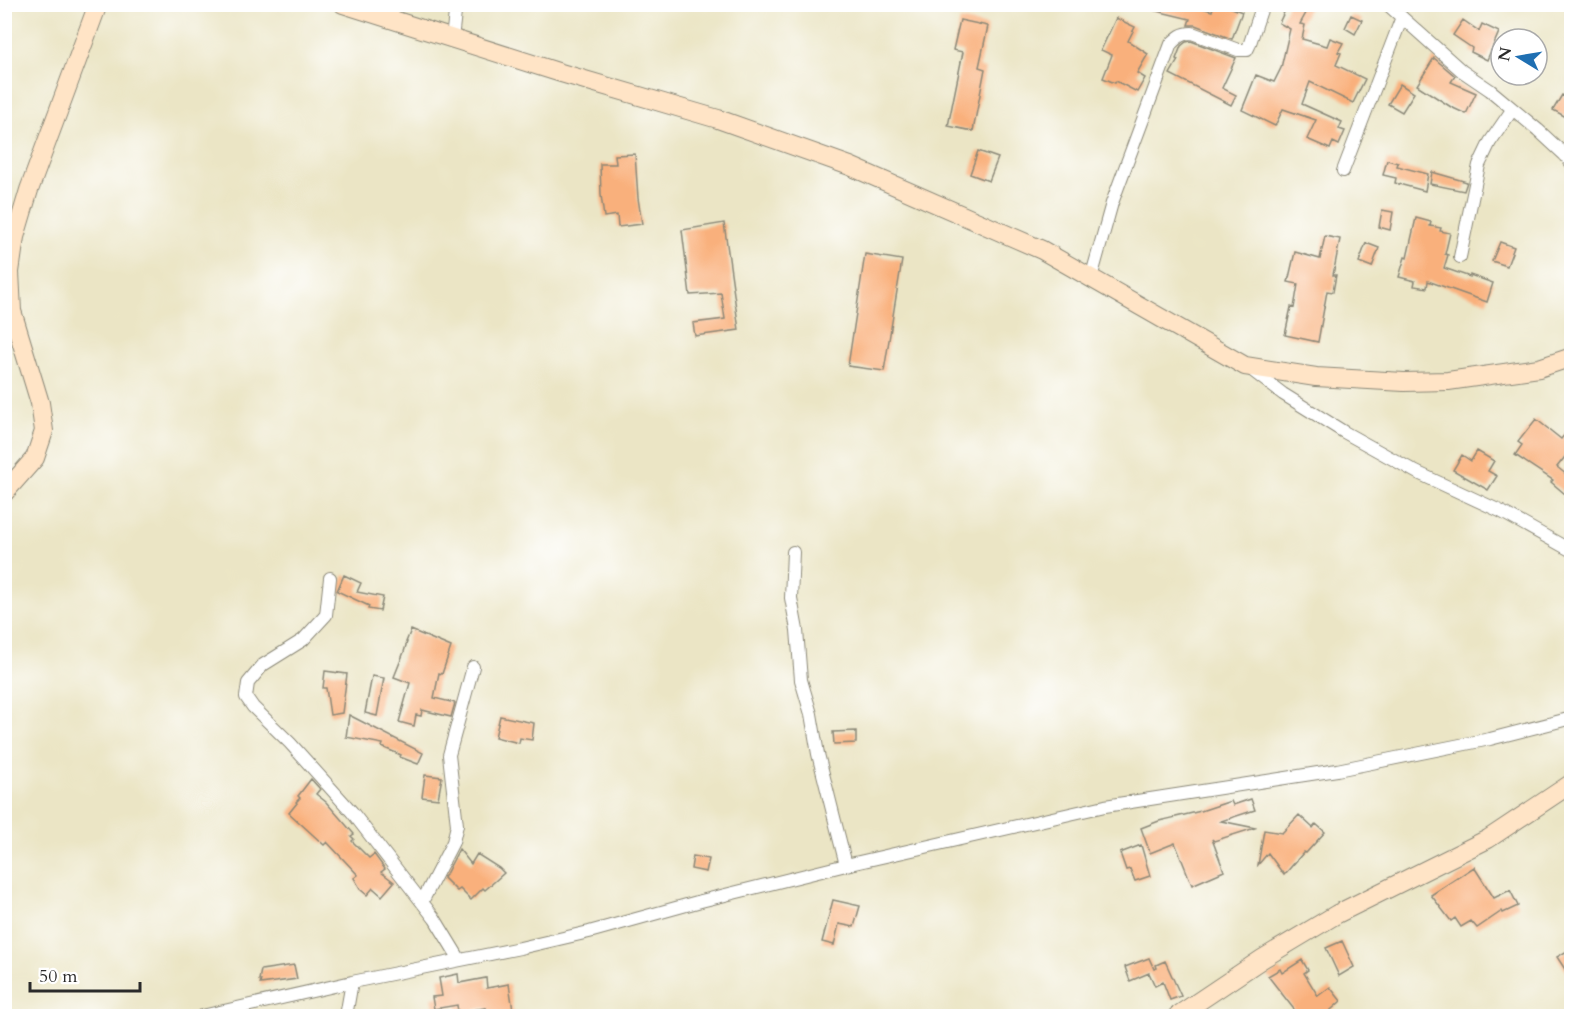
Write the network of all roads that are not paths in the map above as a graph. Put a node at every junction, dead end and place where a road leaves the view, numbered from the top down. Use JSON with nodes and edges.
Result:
{"nodes":[{"id":1,"x":98,"y":4,"type":"edge"},
{"id":2,"x":343,"y":4,"type":"edge"},
{"id":3,"x":456,"y":4,"type":"edge"},
{"id":4,"x":1263,"y":4,"type":"edge"},
{"id":5,"x":1387,"y":4,"type":"edge"},
{"id":6,"x":1402,"y":17,"type":"junction"},
{"id":7,"x":452,"y":39,"type":"junction"},
{"id":8,"x":1512,"y":110,"type":"junction"},
{"id":9,"x":1572,"y":164,"type":"edge"},
{"id":10,"x":1343,"y":171,"type":"dead end"},
{"id":11,"x":1460,"y":257,"type":"dead end"},
{"id":12,"x":1091,"y":278,"type":"junction"},
{"id":13,"x":1572,"y":357,"type":"edge"},
{"id":14,"x":1245,"y":366,"type":"junction"},
{"id":15,"x":4,"y":493,"type":"edge"},
{"id":16,"x":1572,"y":551,"type":"edge"},
{"id":17,"x":793,"y":552,"type":"dead end"},
{"id":18,"x":330,"y":578,"type":"dead end"},
{"id":19,"x":473,"y":667,"type":"dead end"},
{"id":20,"x":1572,"y":718,"type":"edge"},
{"id":21,"x":1572,"y":783,"type":"edge"},
{"id":22,"x":846,"y":865,"type":"junction"},
{"id":23,"x":422,"y":902,"type":"junction"},
{"id":24,"x":460,"y":960,"type":"junction"},
{"id":25,"x":352,"y":981,"type":"junction"},
{"id":26,"x":202,"y":1017,"type":"edge"},
{"id":27,"x":345,"y":1017,"type":"edge"},
{"id":28,"x":1177,"y":1017,"type":"edge"}],
"edges":[{"from":1,"to":15,"type":"street"},
{"from":2,"to":7,"type":"street"},
{"from":3,"to":7,"type":"street"},
{"from":4,"to":12,"type":"street"},
{"from":5,"to":6,"type":"street"},
{"from":6,"to":8,"type":"street"},
{"from":6,"to":10,"type":"street"},
{"from":7,"to":12,"type":"street"},
{"from":8,"to":9,"type":"street"},
{"from":8,"to":11,"type":"street"},
{"from":12,"to":14,"type":"street"},
{"from":13,"to":14,"type":"street"},
{"from":14,"to":16,"type":"street"},
{"from":17,"to":22,"type":"street"},
{"from":18,"to":23,"type":"street"},
{"from":19,"to":23,"type":"street"},
{"from":20,"to":22,"type":"street"},
{"from":21,"to":28,"type":"street"},
{"from":22,"to":24,"type":"street"},
{"from":23,"to":24,"type":"street"},
{"from":24,"to":25,"type":"street"},
{"from":25,"to":26,"type":"street"},
{"from":25,"to":27,"type":"street"}]}
